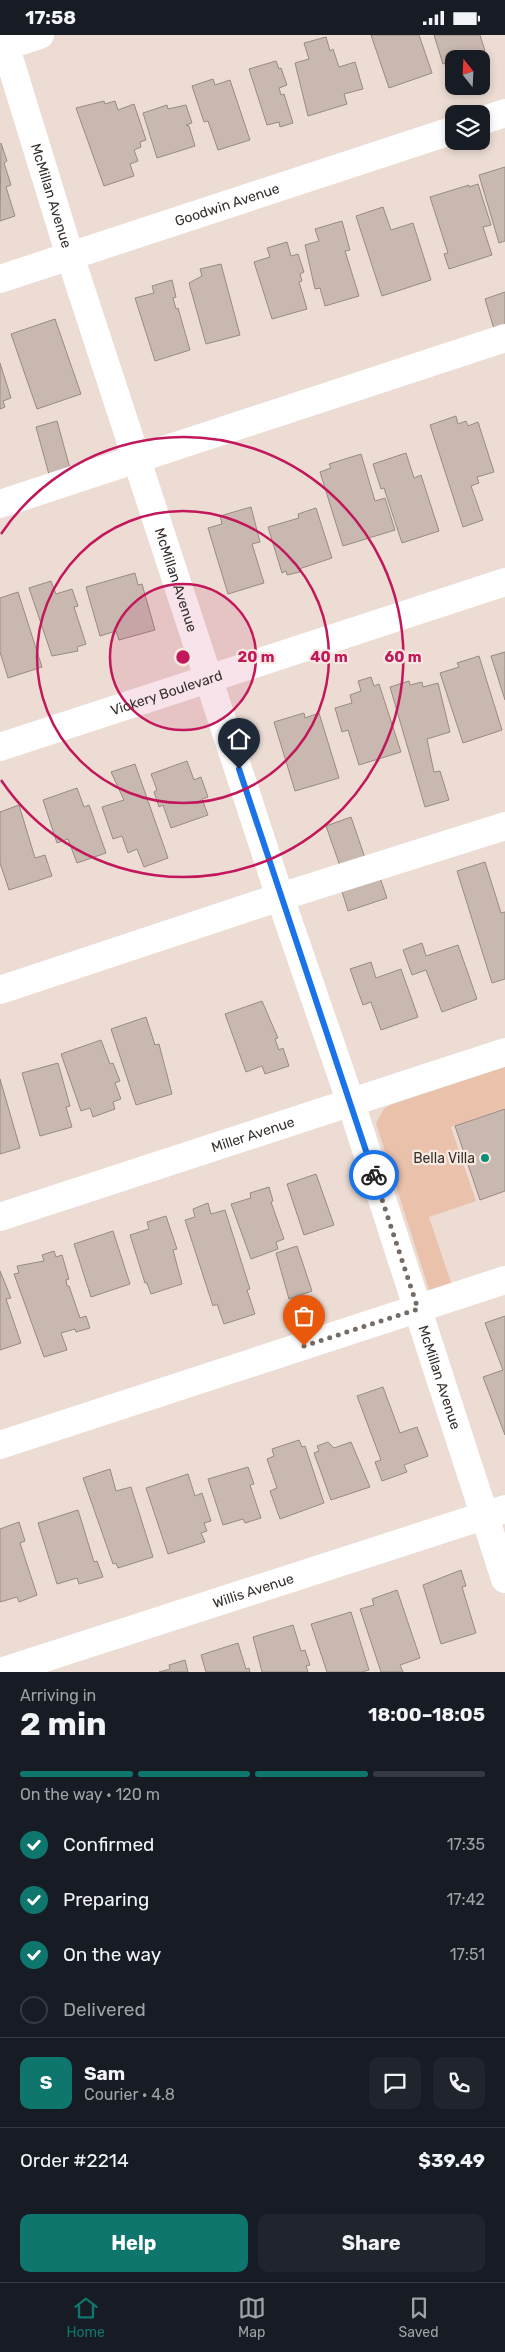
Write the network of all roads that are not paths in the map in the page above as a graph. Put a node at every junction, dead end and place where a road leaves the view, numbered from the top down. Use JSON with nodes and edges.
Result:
{"nodes":[{"id":1,"x":40,"y":35,"type":"edge"},
{"id":2,"x":3,"y":43,"type":"edge"},
{"id":3,"x":505,"y":113,"type":"edge"},
{"id":4,"x":490,"y":118,"type":"edge"},
{"id":5,"x":445,"y":133,"type":"edge"},
{"id":6,"x":70,"y":256,"type":"junction"},
{"id":7,"x":0,"y":279,"type":"edge"},
{"id":8,"x":505,"y":338,"type":"edge"},
{"id":9,"x":138,"y":459,"type":"junction"},
{"id":10,"x":0,"y":504,"type":"edge"},
{"id":11,"x":505,"y":582,"type":"edge"},
{"id":12,"x":210,"y":678,"type":"junction"},
{"id":13,"x":0,"y":747,"type":"edge"},
{"id":14,"x":505,"y":825,"type":"edge"},
{"id":15,"x":280,"y":897,"type":"junction"},
{"id":16,"x":0,"y":990,"type":"edge"},
{"id":17,"x":505,"y":1052,"type":"edge"},
{"id":18,"x":351,"y":1103,"type":"junction"},
{"id":19,"x":0,"y":1217,"type":"edge"},
{"id":20,"x":505,"y":1280,"type":"edge"},
{"id":21,"x":418,"y":1309,"type":"junction"},
{"id":22,"x":0,"y":1445,"type":"edge"},
{"id":23,"x":495,"y":1513,"type":"edge"},
{"id":24,"x":505,"y":1579,"type":"edge"},
{"id":25,"x":1,"y":1672,"type":"edge"}],
"edges":[{"from":1,"to":2,"type":"street"},
{"from":2,"to":6,"type":"street","name":"McMillan Avenue"},
{"from":3,"to":4,"type":"street"},
{"from":5,"to":6,"type":"street","name":"Goodwin Avenue"},
{"from":6,"to":7,"type":"street","name":"Goodwin Avenue"},
{"from":6,"to":9,"type":"street","name":"McMillan Avenue"},
{"from":8,"to":9,"type":"street"},
{"from":9,"to":10,"type":"street"},
{"from":9,"to":12,"type":"street","name":"McMillan Avenue"},
{"from":11,"to":12,"type":"street","name":"Vickery Boulevard"},
{"from":12,"to":13,"type":"street","name":"Vickery Boulevard"},
{"from":12,"to":15,"type":"street","name":"McMillan Avenue"},
{"from":14,"to":15,"type":"street"},
{"from":15,"to":16,"type":"street"},
{"from":15,"to":18,"type":"street","name":"McMillan Avenue"},
{"from":17,"to":18,"type":"street","name":"Miller Avenue"},
{"from":18,"to":19,"type":"street","name":"Miller Avenue"},
{"from":18,"to":21,"type":"street","name":"McMillan Avenue"},
{"from":20,"to":21,"type":"street"},
{"from":21,"to":22,"type":"street"},
{"from":21,"to":23,"type":"street","name":"McMillan Avenue"},
{"from":23,"to":24,"type":"street","name":"McMillan Avenue"},
{"from":23,"to":25,"type":"street","name":"Willis Avenue"}]}
